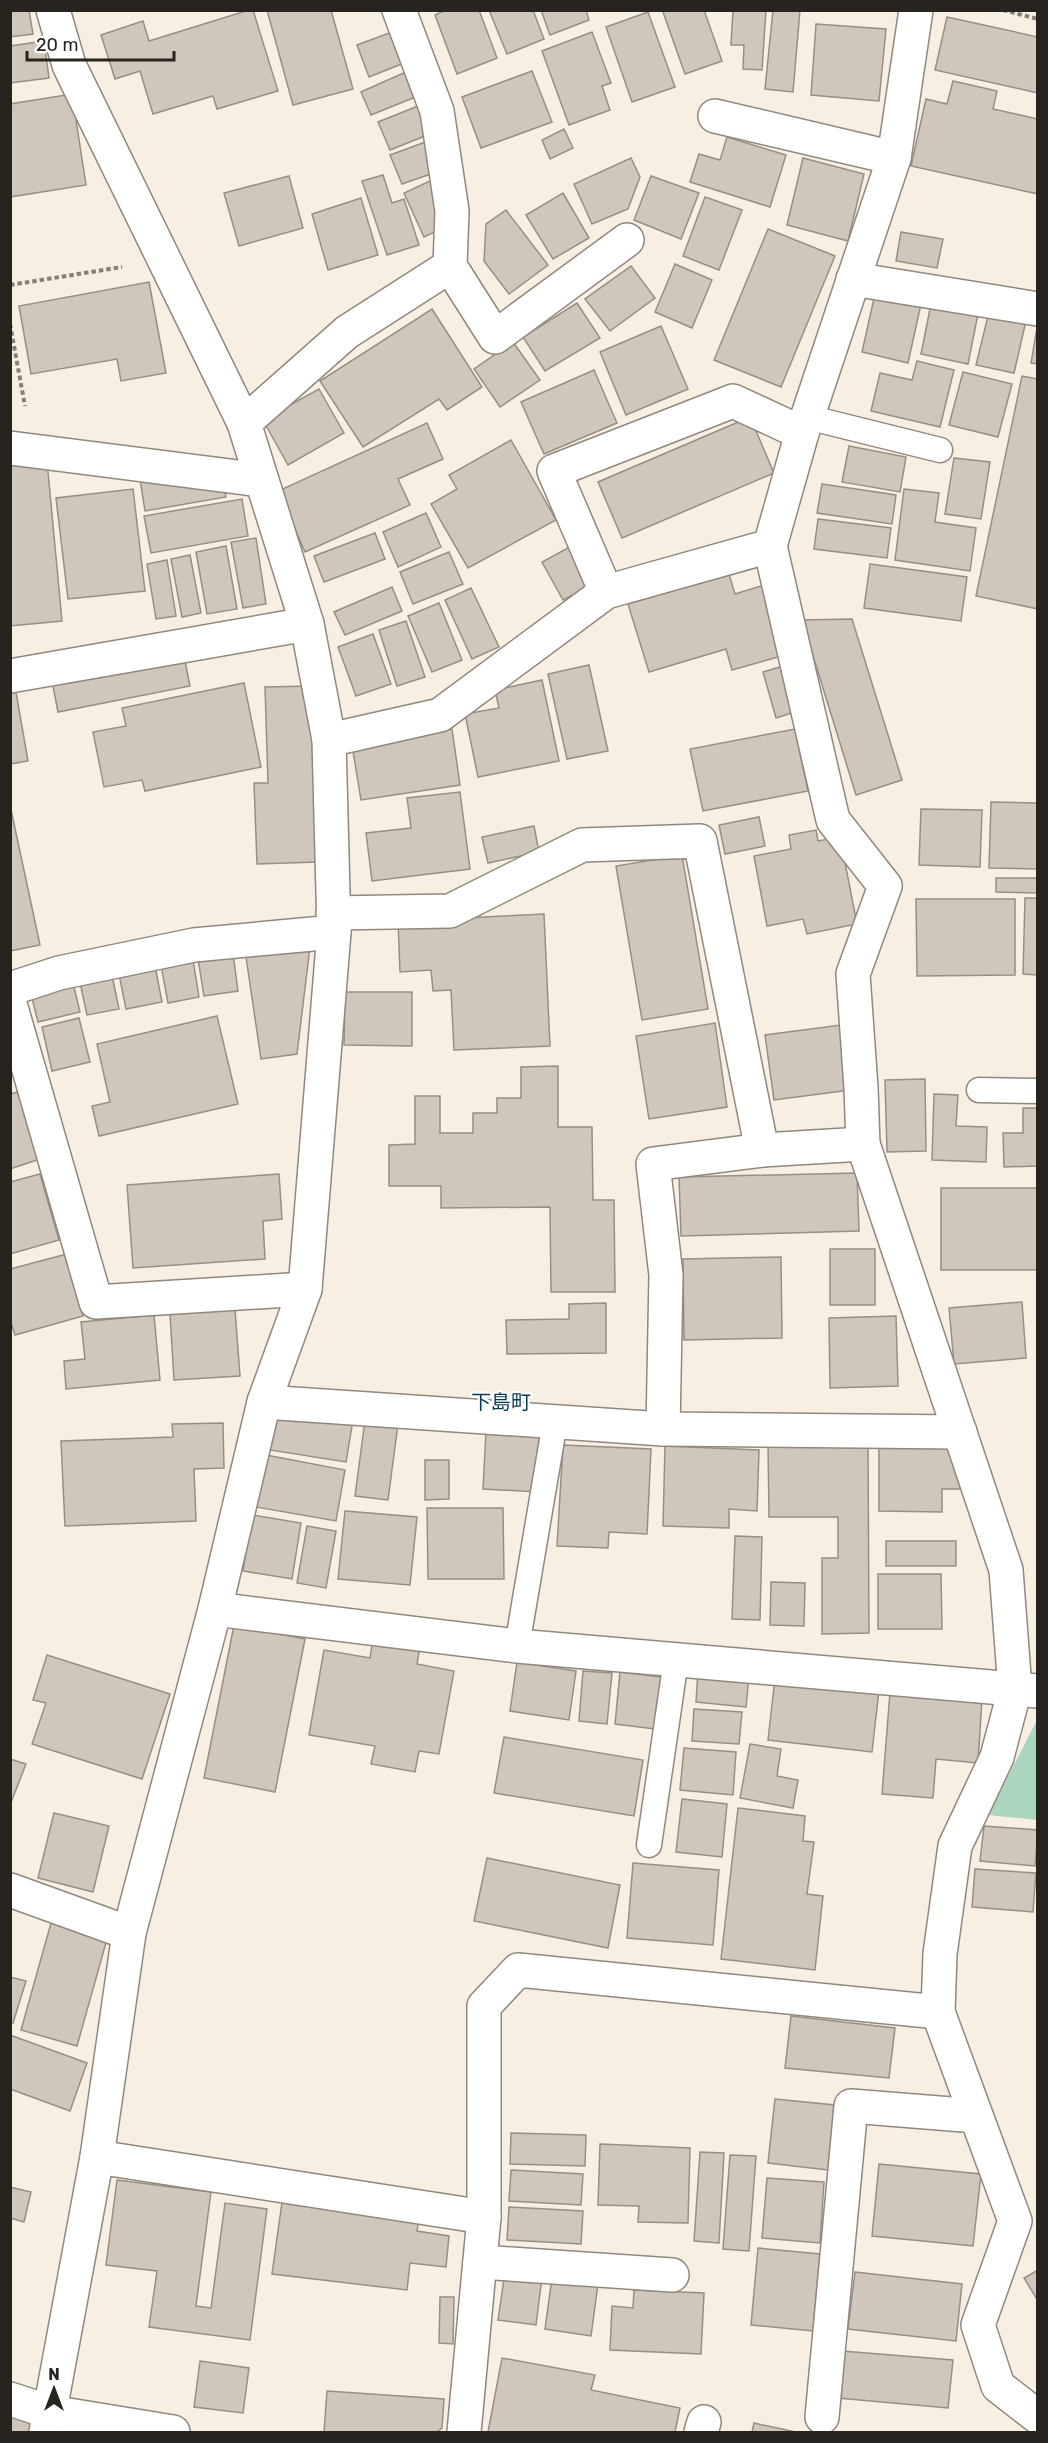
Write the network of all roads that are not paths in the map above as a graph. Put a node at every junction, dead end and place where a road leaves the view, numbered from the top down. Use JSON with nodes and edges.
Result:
{"nodes":[{"id":1,"x":53,"y":10,"type":"edge"},
{"id":2,"x":915,"y":10,"type":"edge"},
{"id":3,"x":402,"y":11,"type":"edge"},
{"id":4,"x":715,"y":116,"type":"dead end"},
{"id":5,"x":894,"y":158,"type":"junction"},
{"id":6,"x":627,"y":240,"type":"dead end"},
{"id":7,"x":450,"y":266,"type":"junction"},
{"id":8,"x":853,"y":279,"type":"junction"},
{"id":9,"x":1038,"y":309,"type":"edge"},
{"id":10,"x":244,"y":423,"type":"junction"},
{"id":11,"x":805,"y":425,"type":"junction"},
{"id":12,"x":21,"y":449,"type":"edge"},
{"id":13,"x":940,"y":450,"type":"dead end"},
{"id":14,"x":261,"y":480,"type":"junction"},
{"id":15,"x":771,"y":546,"type":"junction"},
{"id":16,"x":606,"y":592,"type":"junction"},
{"id":17,"x":307,"y":624,"type":"junction"},
{"id":18,"x":10,"y":676,"type":"edge"},
{"id":19,"x":329,"y":740,"type":"junction"},
{"id":20,"x":334,"y":923,"type":"junction"},
{"id":21,"x":10,"y":989,"type":"edge"},
{"id":22,"x":10,"y":1004,"type":"edge"},
{"id":23,"x":979,"y":1090,"type":"dead end"},
{"id":24,"x":1038,"y":1091,"type":"edge"},
{"id":25,"x":863,"y":1144,"type":"junction"},
{"id":26,"x":762,"y":1150,"type":"junction"},
{"id":27,"x":305,"y":1289,"type":"junction"},
{"id":28,"x":264,"y":1402,"type":"junction"},
{"id":29,"x":555,"y":1422,"type":"junction"},
{"id":30,"x":663,"y":1428,"type":"junction"},
{"id":31,"x":960,"y":1432,"type":"junction"},
{"id":32,"x":215,"y":1609,"type":"junction"},
{"id":33,"x":518,"y":1646,"type":"junction"},
{"id":34,"x":676,"y":1660,"type":"junction"},
{"id":35,"x":1026,"y":1690,"type":"edge"},
{"id":36,"x":649,"y":1845,"type":"dead end"},
{"id":37,"x":10,"y":1890,"type":"edge"},
{"id":38,"x":129,"y":1933,"type":"junction"},
{"id":39,"x":938,"y":2012,"type":"junction"},
{"id":40,"x":976,"y":2116,"type":"junction"},
{"id":41,"x":97,"y":2157,"type":"junction"},
{"id":42,"x":484,"y":2217,"type":"junction"},
{"id":43,"x":480,"y":2262,"type":"junction"},
{"id":44,"x":672,"y":2275,"type":"dead end"},
{"id":45,"x":10,"y":2399,"type":"edge"},
{"id":46,"x":822,"y":2417,"type":"dead end"},
{"id":47,"x":1038,"y":2417,"type":"edge"},
{"id":48,"x":48,"y":2422,"type":"edge"},
{"id":49,"x":173,"y":2433,"type":"edge"},
{"id":50,"x":464,"y":2433,"type":"edge"}],
"edges":[{"from":1,"to":10,"type":"street"},
{"from":2,"to":5,"type":"street"},
{"from":3,"to":7,"type":"street"},
{"from":4,"to":5,"type":"street"},
{"from":5,"to":8,"type":"street"},
{"from":6,"to":7,"type":"street"},
{"from":7,"to":10,"type":"street"},
{"from":8,"to":9,"type":"street"},
{"from":8,"to":11,"type":"street"},
{"from":10,"to":14,"type":"street"},
{"from":11,"to":13,"type":"lane"},
{"from":11,"to":15,"type":"street"},
{"from":11,"to":16,"type":"street"},
{"from":12,"to":14,"type":"street"},
{"from":14,"to":17,"type":"street"},
{"from":15,"to":16,"type":"street"},
{"from":15,"to":25,"type":"street"},
{"from":16,"to":19,"type":"street"},
{"from":17,"to":18,"type":"street"},
{"from":17,"to":19,"type":"street"},
{"from":19,"to":20,"type":"street"},
{"from":20,"to":21,"type":"street"},
{"from":20,"to":26,"type":"street"},
{"from":20,"to":27,"type":"street"},
{"from":22,"to":27,"type":"street"},
{"from":23,"to":24,"type":"lane"},
{"from":25,"to":26,"type":"street"},
{"from":25,"to":31,"type":"street"},
{"from":26,"to":30,"type":"street"},
{"from":27,"to":28,"type":"street"},
{"from":28,"to":29,"type":"street"},
{"from":28,"to":32,"type":"street"},
{"from":29,"to":30,"type":"street"},
{"from":29,"to":33,"type":"lane"},
{"from":30,"to":31,"type":"street"},
{"from":31,"to":35,"type":"street"},
{"from":32,"to":33,"type":"street"},
{"from":32,"to":38,"type":"street"},
{"from":33,"to":34,"type":"street"},
{"from":34,"to":35,"type":"street"},
{"from":34,"to":36,"type":"lane"},
{"from":35,"to":39,"type":"street"},
{"from":37,"to":38,"type":"street"},
{"from":38,"to":41,"type":"street"},
{"from":39,"to":40,"type":"street"},
{"from":39,"to":42,"type":"street"},
{"from":40,"to":46,"type":"street"},
{"from":40,"to":47,"type":"street"},
{"from":41,"to":42,"type":"street"},
{"from":41,"to":48,"type":"street"},
{"from":42,"to":43,"type":"street"},
{"from":43,"to":44,"type":"street"},
{"from":43,"to":50,"type":"street"},
{"from":45,"to":48,"type":"street"},
{"from":48,"to":49,"type":"street"}]}
